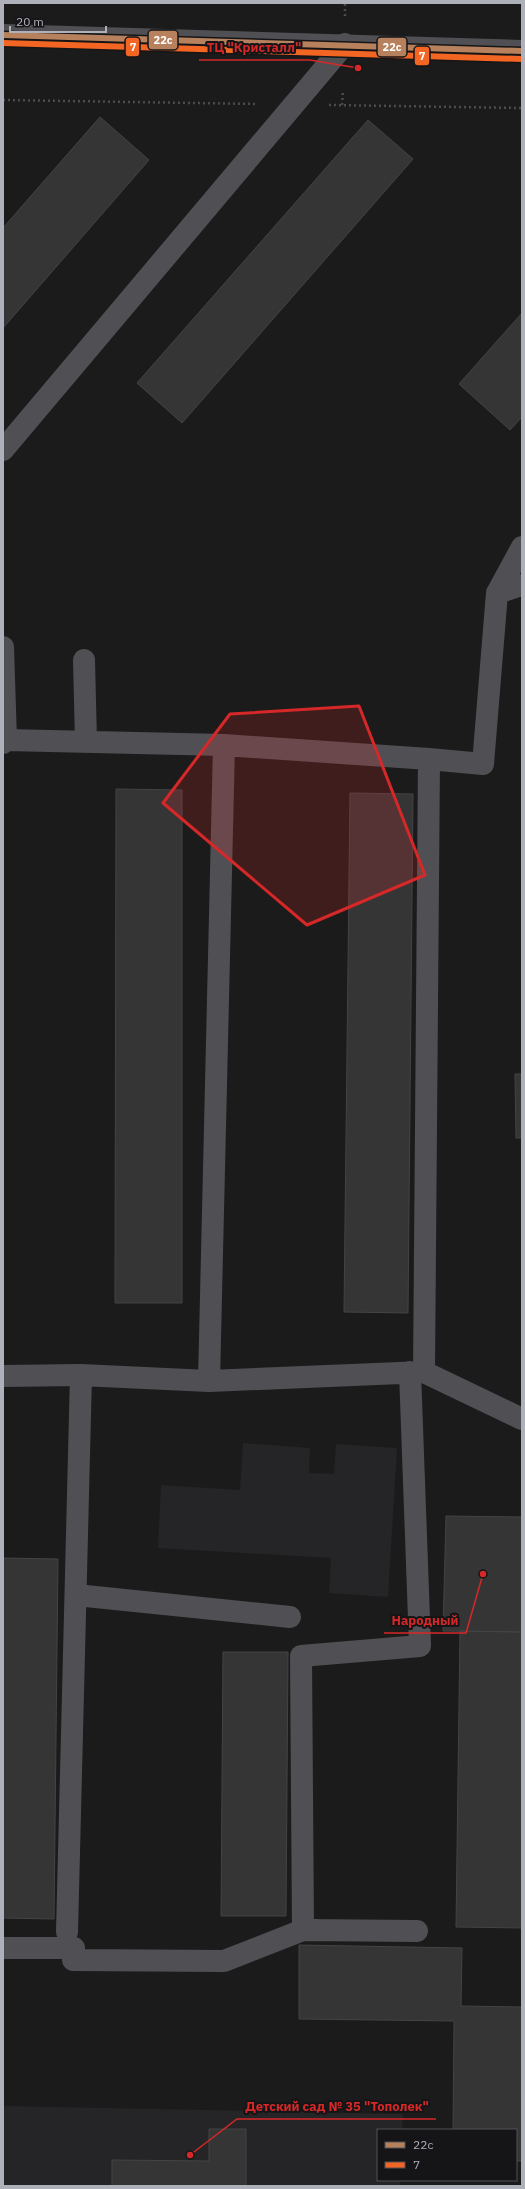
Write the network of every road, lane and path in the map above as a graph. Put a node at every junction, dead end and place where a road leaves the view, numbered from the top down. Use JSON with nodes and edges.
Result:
{"nodes":[{"id":1,"x":3,"y":35,"type":"edge"},
{"id":2,"x":345,"y":44,"type":"junction"},
{"id":3,"x":522,"y":50,"type":"edge"},
{"id":4,"x":3,"y":450,"type":"edge"},
{"id":5,"x":522,"y":548,"type":"edge"},
{"id":6,"x":522,"y":585,"type":"edge"},
{"id":7,"x":497,"y":592,"type":"junction"},
{"id":8,"x":3,"y":647,"type":"edge"},
{"id":9,"x":84,"y":660,"type":"dead end"},
{"id":10,"x":4,"y":742,"type":"edge"},
{"id":11,"x":86,"y":742,"type":"junction"},
{"id":12,"x":224,"y":745,"type":"junction"},
{"id":13,"x":429,"y":759,"type":"junction"},
{"id":14,"x":417,"y":1372,"type":"junction"},
{"id":15,"x":81,"y":1375,"type":"junction"},
{"id":16,"x":3,"y":1376,"type":"edge"},
{"id":17,"x":210,"y":1381,"type":"junction"},
{"id":18,"x":522,"y":1419,"type":"edge"},
{"id":19,"x":76,"y":1595,"type":"junction"},
{"id":20,"x":290,"y":1617,"type":"dead end"},
{"id":21,"x":303,"y":1930,"type":"junction"},
{"id":22,"x":416,"y":1930,"type":"dead end"},
{"id":23,"x":67,"y":1932,"type":"dead end"},
{"id":24,"x":3,"y":1948,"type":"edge"}],
"edges":[{"from":1,"to":2,"type":"street"},
{"from":2,"to":3,"type":"street"},
{"from":2,"to":4,"type":"street"},
{"from":5,"to":7,"type":"street"},
{"from":6,"to":7,"type":"street"},
{"from":7,"to":13,"type":"street"},
{"from":8,"to":10,"type":"street"},
{"from":9,"to":11,"type":"street"},
{"from":10,"to":11,"type":"street"},
{"from":11,"to":12,"type":"street"},
{"from":12,"to":13,"type":"street"},
{"from":12,"to":17,"type":"street"},
{"from":13,"to":14,"type":"street"},
{"from":14,"to":17,"type":"street"},
{"from":14,"to":18,"type":"street"},
{"from":14,"to":21,"type":"street"},
{"from":15,"to":16,"type":"street"},
{"from":15,"to":17,"type":"street"},
{"from":15,"to":19,"type":"street"},
{"from":19,"to":20,"type":"street"},
{"from":19,"to":23,"type":"street"},
{"from":21,"to":22,"type":"street"},
{"from":21,"to":24,"type":"street"}]}
